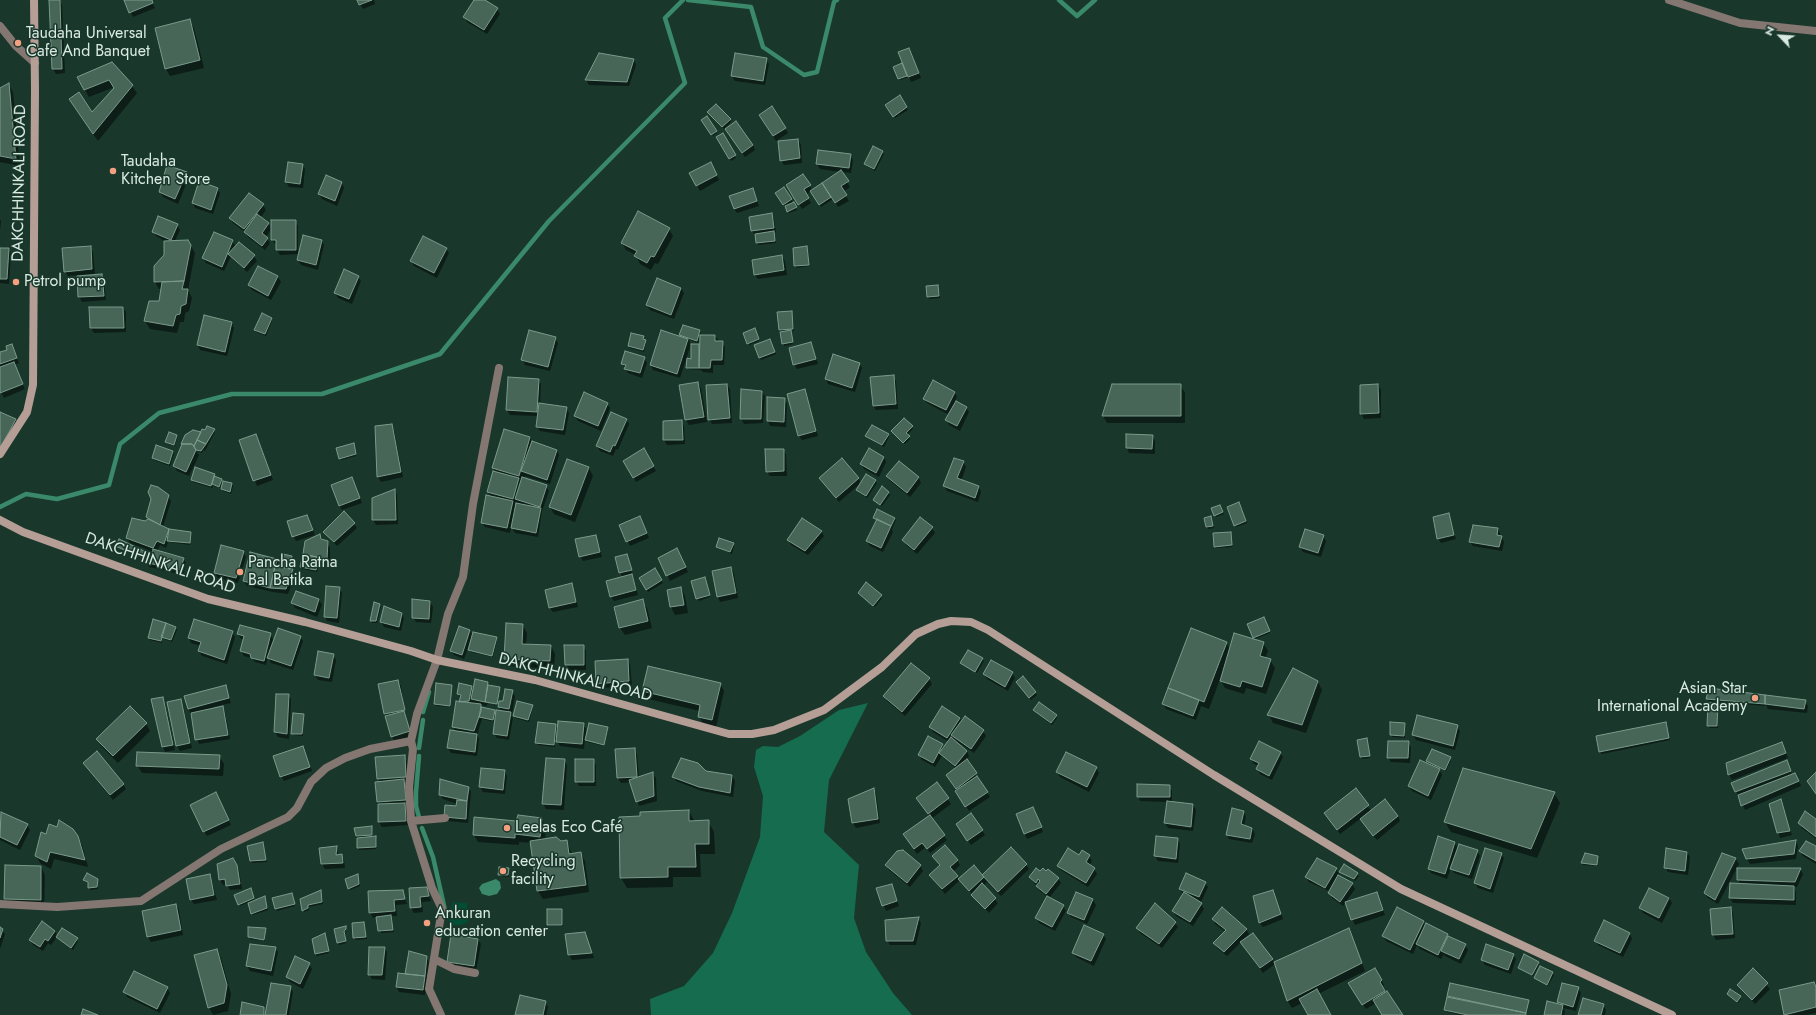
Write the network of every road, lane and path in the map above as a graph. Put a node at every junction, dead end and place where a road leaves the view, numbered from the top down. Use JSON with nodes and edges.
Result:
{"nodes":[{"id":1,"x":34,"y":0,"type":"edge"},
{"id":2,"x":1670,"y":0,"type":"edge"},
{"id":3,"x":0,"y":26,"type":"edge"},
{"id":4,"x":1816,"y":31,"type":"edge"},
{"id":5,"x":35,"y":63,"type":"junction"},
{"id":6,"x":499,"y":368,"type":"dead end"},
{"id":7,"x":0,"y":454,"type":"edge"},
{"id":8,"x":0,"y":520,"type":"edge"},
{"id":9,"x":437,"y":660,"type":"junction"},
{"id":10,"x":411,"y":741,"type":"junction"},
{"id":11,"x":445,"y":818,"type":"dead end"},
{"id":12,"x":411,"y":821,"type":"junction"},
{"id":13,"x":0,"y":904,"type":"edge"},
{"id":14,"x":434,"y":959,"type":"junction"},
{"id":15,"x":475,"y":973,"type":"dead end"},
{"id":16,"x":441,"y":1015,"type":"edge"},
{"id":17,"x":1672,"y":1015,"type":"edge"}],
"edges":[{"from":1,"to":5,"type":"main road","name":"DAKCHHINKALI ROAD"},
{"from":2,"to":4,"type":"street"},
{"from":3,"to":5,"type":"street"},
{"from":5,"to":7,"type":"main road","name":"DAKCHHINKALI ROAD"},
{"from":6,"to":9,"type":"street"},
{"from":8,"to":9,"type":"main road","name":"DAKCHHINKALI ROAD"},
{"from":9,"to":10,"type":"street"},
{"from":9,"to":17,"type":"main road","name":"DAKCHHINKALI ROAD"},
{"from":10,"to":12,"type":"street"},
{"from":10,"to":13,"type":"street"},
{"from":11,"to":12,"type":"street"},
{"from":12,"to":14,"type":"street"},
{"from":14,"to":15,"type":"street"},
{"from":14,"to":16,"type":"street"}]}
